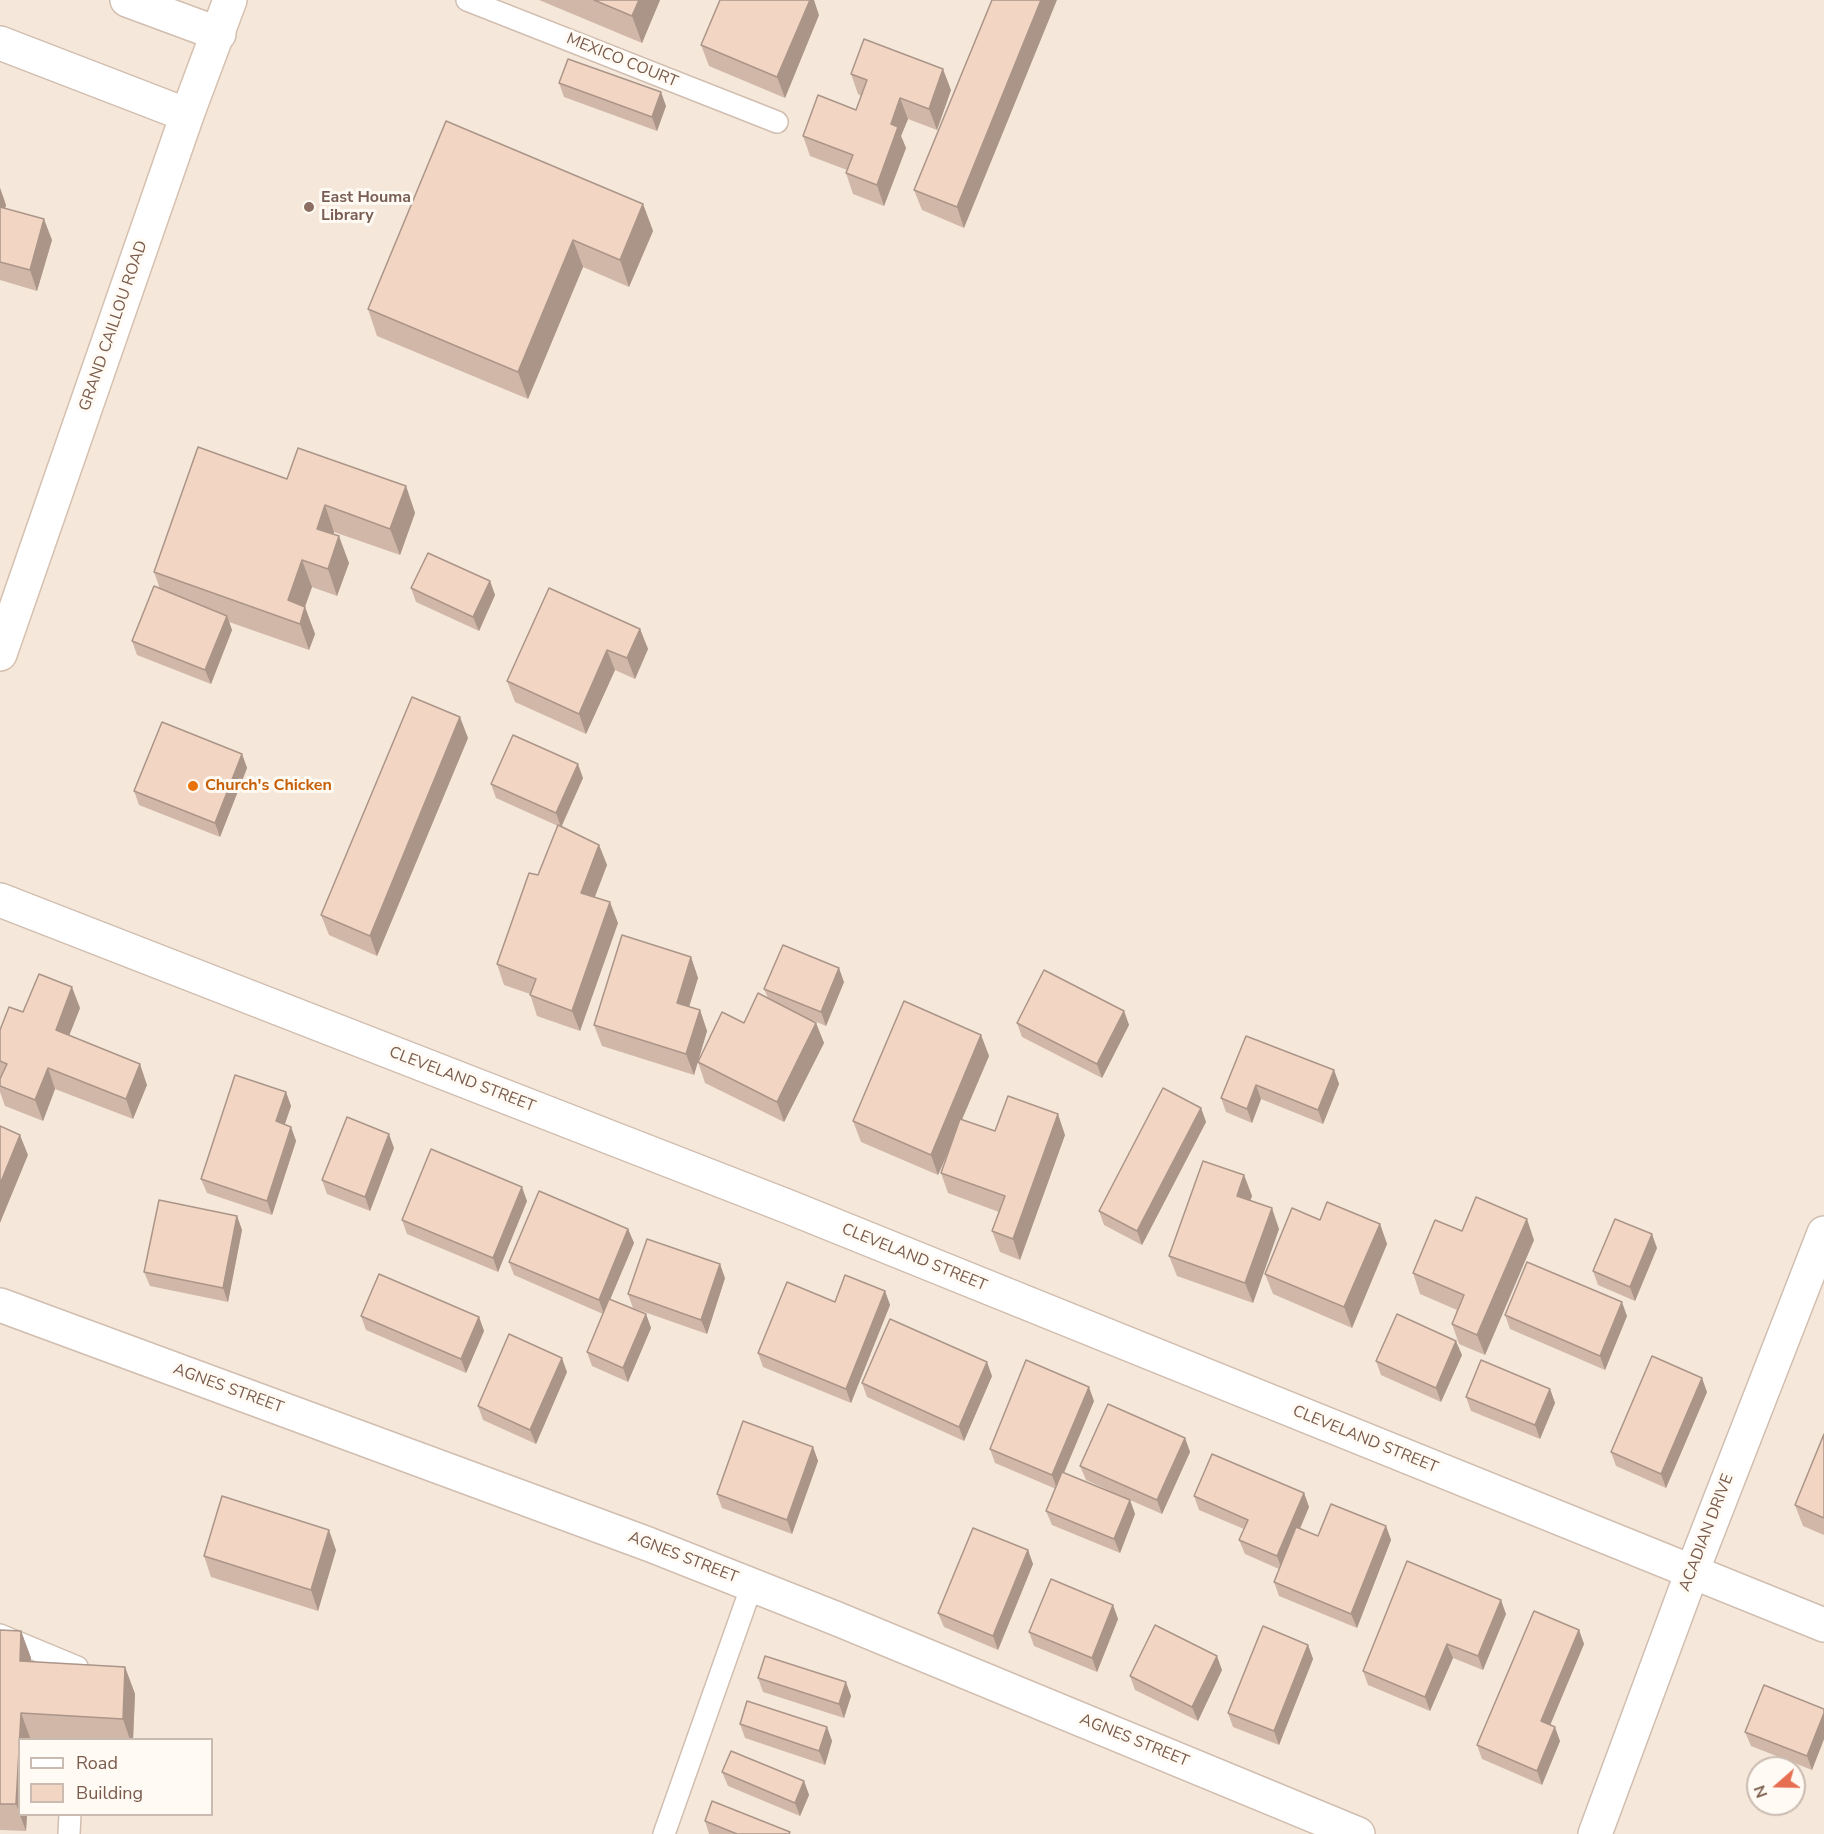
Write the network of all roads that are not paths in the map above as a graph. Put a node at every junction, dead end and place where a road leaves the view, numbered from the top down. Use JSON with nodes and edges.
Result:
{"nodes":[{"id":1,"x":127,"y":0,"type":"edge"},
{"id":2,"x":231,"y":0,"type":"edge"},
{"id":3,"x":467,"y":0,"type":"edge"},
{"id":4,"x":219,"y":34,"type":"junction"},
{"id":5,"x":0,"y":43,"type":"edge"},
{"id":6,"x":187,"y":115,"type":"junction"},
{"id":7,"x":777,"y":122,"type":"dead end"},
{"id":8,"x":0,"y":654,"type":"edge"},
{"id":9,"x":0,"y":900,"type":"edge"},
{"id":10,"x":1824,"y":1233,"type":"edge"},
{"id":11,"x":0,"y":1305,"type":"edge"},
{"id":12,"x":1692,"y":1572,"type":"junction"},
{"id":13,"x":752,"y":1585,"type":"junction"},
{"id":14,"x":1824,"y":1625,"type":"edge"},
{"id":15,"x":0,"y":1635,"type":"edge"},
{"id":16,"x":74,"y":1738,"type":"edge"},
{"id":17,"x":70,"y":1816,"type":"edge"},
{"id":18,"x":69,"y":1834,"type":"edge"},
{"id":19,"x":664,"y":1834,"type":"edge"},
{"id":20,"x":1358,"y":1834,"type":"edge"},
{"id":21,"x":1594,"y":1834,"type":"edge"}],
"edges":[{"from":1,"to":4,"type":"street"},
{"from":2,"to":4,"type":"street","name":"GRAND CAILLOU ROAD"},
{"from":3,"to":7,"type":"lane","name":"MEXICO COURT"},
{"from":4,"to":6,"type":"street","name":"GRAND CAILLOU ROAD"},
{"from":5,"to":6,"type":"street"},
{"from":6,"to":8,"type":"street","name":"GRAND CAILLOU ROAD"},
{"from":9,"to":12,"type":"street","name":"CLEVELAND STREET"},
{"from":10,"to":12,"type":"street","name":"ACADIAN DRIVE"},
{"from":11,"to":13,"type":"street","name":"AGNES STREET"},
{"from":12,"to":14,"type":"street","name":"CLEVELAND STREET"},
{"from":12,"to":21,"type":"street","name":"ACADIAN DRIVE"},
{"from":13,"to":19,"type":"lane"},
{"from":13,"to":20,"type":"street","name":"AGNES STREET"},
{"from":15,"to":16,"type":"lane"},
{"from":17,"to":18,"type":"lane"}]}
